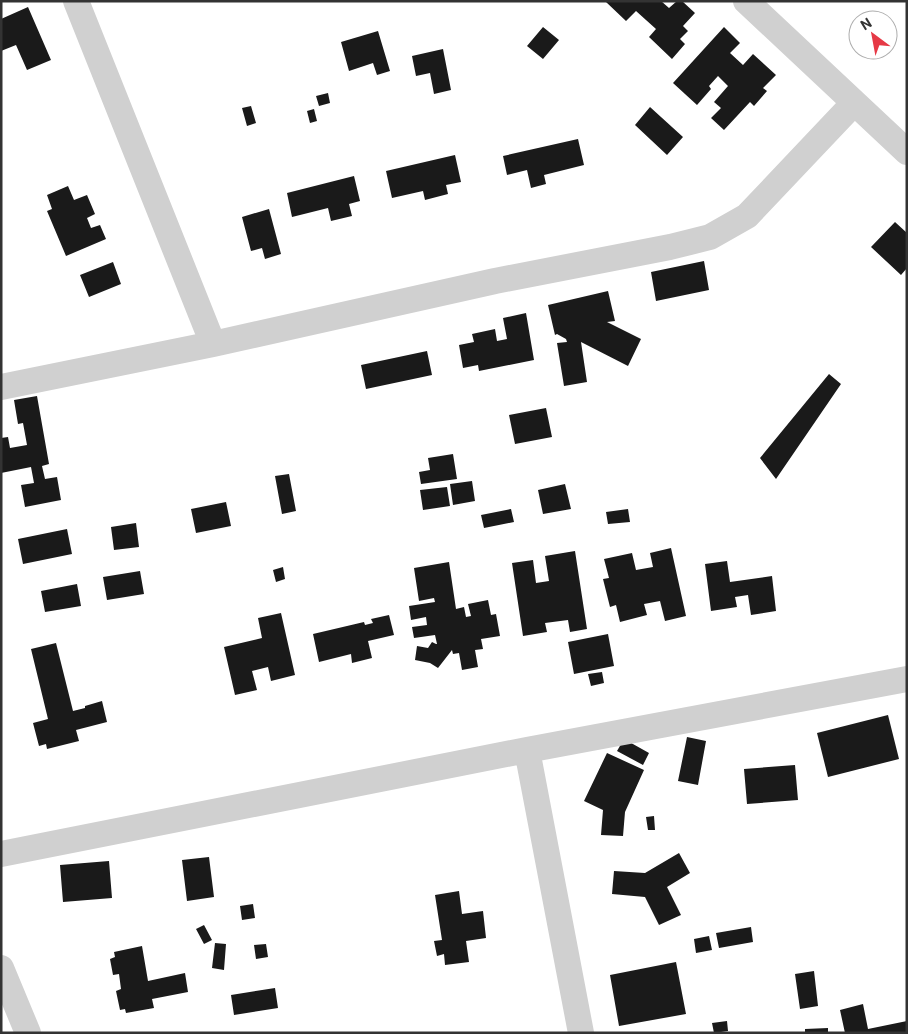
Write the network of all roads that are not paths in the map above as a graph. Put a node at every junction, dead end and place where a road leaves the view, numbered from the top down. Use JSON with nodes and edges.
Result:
{"nodes":[{"id":1,"x":76,"y":1,"type":"edge"},
{"id":2,"x":746,"y":1,"type":"edge"},
{"id":3,"x":854,"y":103,"type":"junction"},
{"id":4,"x":907,"y":152,"type":"edge"},
{"id":5,"x":213,"y":344,"type":"junction"},
{"id":6,"x":1,"y":387,"type":"edge"},
{"id":7,"x":907,"y":679,"type":"edge"},
{"id":8,"x":527,"y":750,"type":"junction"},
{"id":9,"x":1,"y":854,"type":"edge"},
{"id":10,"x":1,"y":968,"type":"edge"},
{"id":11,"x":28,"y":1033,"type":"edge"},
{"id":12,"x":581,"y":1033,"type":"edge"}],
"edges":[{"from":1,"to":5,"type":"street"},
{"from":2,"to":3,"type":"street"},
{"from":3,"to":4,"type":"street"},
{"from":3,"to":5,"type":"street"},
{"from":5,"to":6,"type":"street"},
{"from":7,"to":8,"type":"street"},
{"from":8,"to":9,"type":"street"},
{"from":8,"to":12,"type":"street"},
{"from":10,"to":11,"type":"street"}]}
